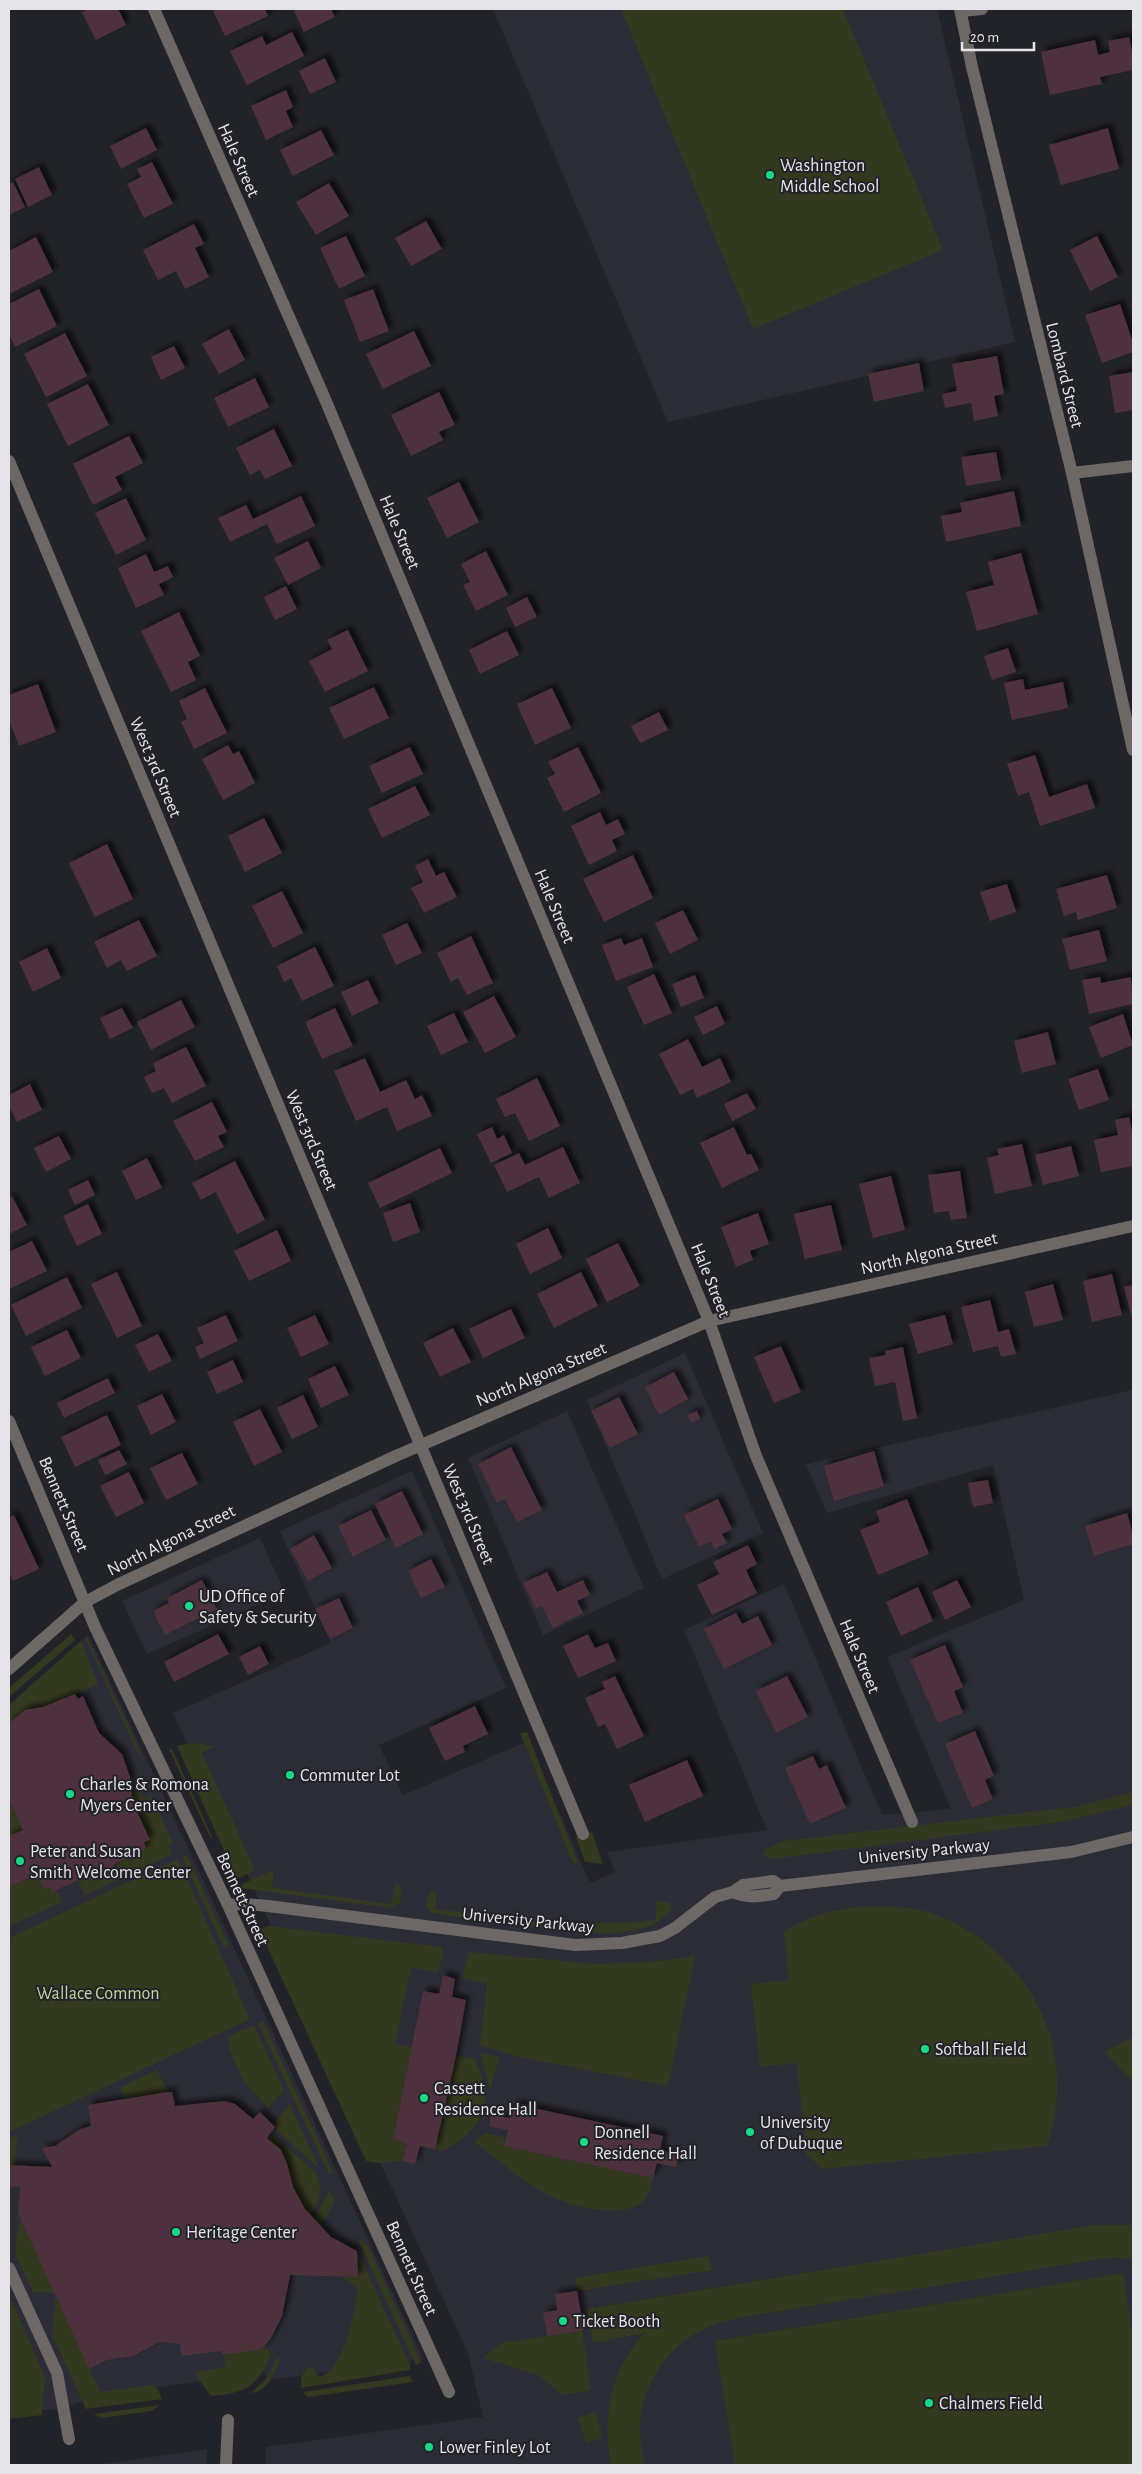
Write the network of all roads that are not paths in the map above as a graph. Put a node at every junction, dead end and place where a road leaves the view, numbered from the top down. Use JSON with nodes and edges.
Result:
{"nodes":[{"id":1,"x":154,"y":9,"type":"edge"},
{"id":2,"x":982,"y":9,"type":"edge"},
{"id":3,"x":960,"y":10,"type":"edge"},
{"id":4,"x":9,"y":461,"type":"edge"},
{"id":5,"x":1133,"y":466,"type":"edge"},
{"id":6,"x":1072,"y":474,"type":"junction"},
{"id":7,"x":1133,"y":750,"type":"edge"},
{"id":8,"x":1133,"y":1226,"type":"edge"},
{"id":9,"x":709,"y":1321,"type":"junction"},
{"id":10,"x":9,"y":1421,"type":"edge"},
{"id":11,"x":421,"y":1445,"type":"junction"},
{"id":12,"x":85,"y":1602,"type":"junction"},
{"id":13,"x":9,"y":1669,"type":"edge"},
{"id":14,"x":912,"y":1822,"type":"dead end"},
{"id":15,"x":583,"y":1834,"type":"dead end"},
{"id":16,"x":1133,"y":1837,"type":"edge"},
{"id":17,"x":228,"y":1905,"type":"junction"},
{"id":18,"x":9,"y":2268,"type":"edge"},
{"id":19,"x":449,"y":2392,"type":"dead end"},
{"id":20,"x":228,"y":2420,"type":"dead end"},
{"id":21,"x":69,"y":2439,"type":"dead end"},
{"id":22,"x":226,"y":2465,"type":"edge"}],
"edges":[{"from":1,"to":9,"type":"street","name":"Hale Street"},
{"from":2,"to":3,"type":"street"},
{"from":3,"to":6,"type":"street","name":"Lombard Street"},
{"from":4,"to":11,"type":"street","name":"West 3rd Street"},
{"from":5,"to":6,"type":"street"},
{"from":6,"to":7,"type":"street","name":"Lombard Street"},
{"from":8,"to":9,"type":"street","name":"North Algona Street"},
{"from":9,"to":11,"type":"street","name":"North Algona Street"},
{"from":9,"to":14,"type":"street","name":"Hale Street"},
{"from":10,"to":12,"type":"street","name":"Bennett Street"},
{"from":11,"to":12,"type":"street","name":"North Algona Street"},
{"from":11,"to":15,"type":"street","name":"West 3rd Street"},
{"from":12,"to":13,"type":"street","name":"North Algona Street"},
{"from":12,"to":17,"type":"street","name":"Bennett Street"},
{"from":16,"to":17,"type":"street","name":"University Parkway"},
{"from":17,"to":19,"type":"street","name":"Bennett Street"},
{"from":18,"to":21,"type":"street"},
{"from":20,"to":22,"type":"street"}]}
